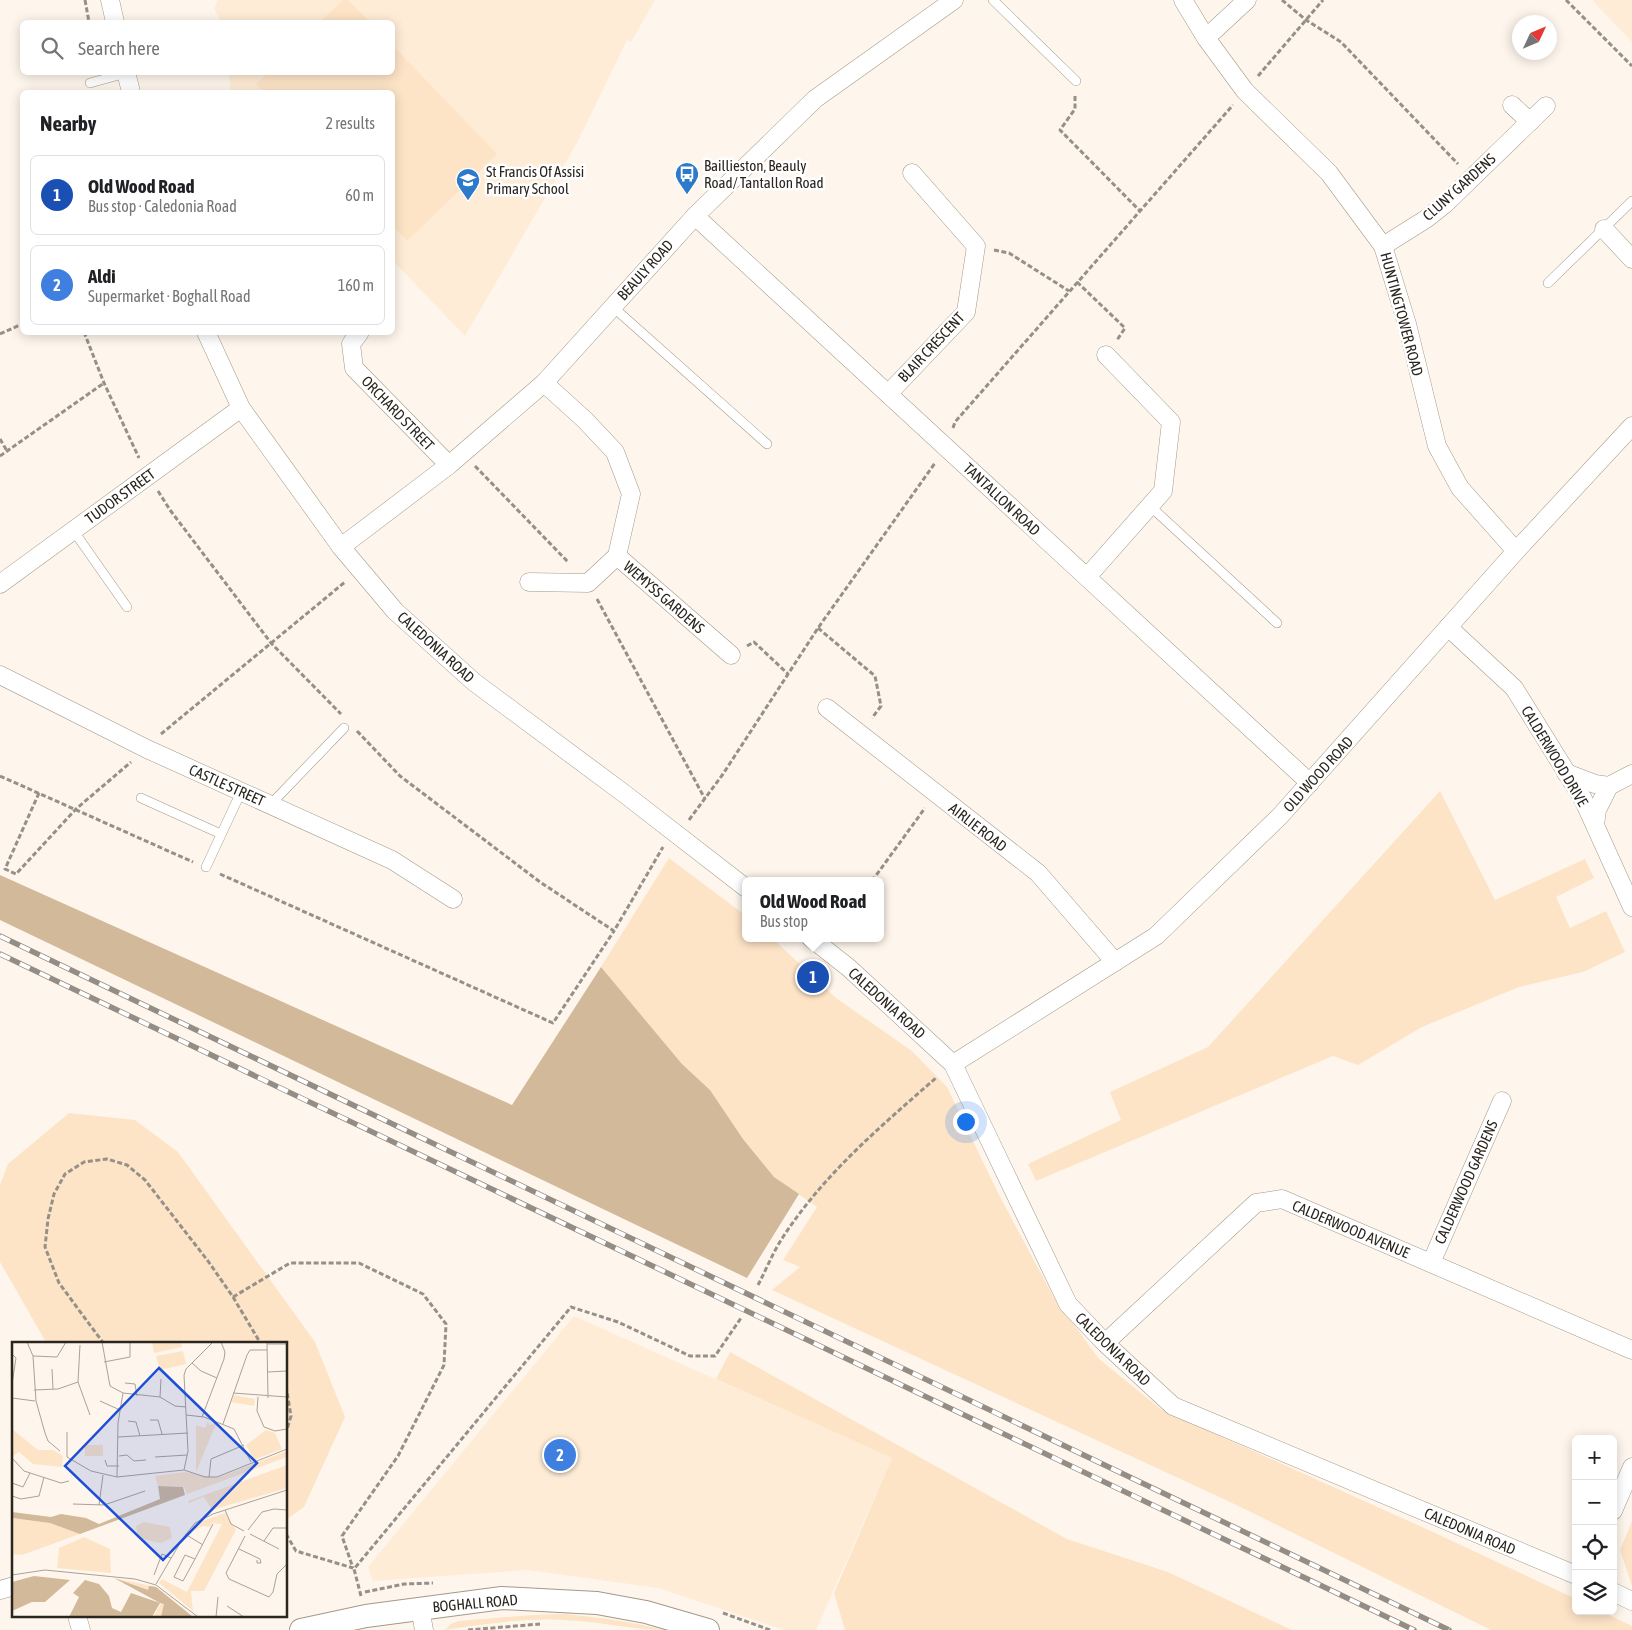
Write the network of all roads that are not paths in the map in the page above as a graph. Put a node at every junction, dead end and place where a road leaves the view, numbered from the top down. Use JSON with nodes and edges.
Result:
{"nodes":[{"id":1,"x":110,"y":0,"type":"edge"},
{"id":2,"x":993,"y":0,"type":"edge"},
{"id":3,"x":1183,"y":0,"type":"edge"},
{"id":4,"x":1247,"y":0,"type":"edge"},
{"id":5,"x":945,"y":2,"type":"edge"},
{"id":6,"x":115,"y":20,"type":"edge"},
{"id":7,"x":1206,"y":38,"type":"junction"},
{"id":8,"x":119,"y":75,"type":"edge"},
{"id":9,"x":127,"y":75,"type":"edge"},
{"id":10,"x":1076,"y":81,"type":"road end"},
{"id":11,"x":90,"y":83,"type":"dead end"},
{"id":12,"x":130,"y":90,"type":"edge"},
{"id":13,"x":1512,"y":105,"type":"dead end"},
{"id":14,"x":1546,"y":106,"type":"dead end"},
{"id":15,"x":1530,"y":122,"type":"junction"},
{"id":16,"x":912,"y":173,"type":"dead end"},
{"id":17,"x":1632,"y":201,"type":"edge"},
{"id":18,"x":695,"y":216,"type":"junction"},
{"id":19,"x":1604,"y":230,"type":"junction"},
{"id":20,"x":1383,"y":246,"type":"junction"},
{"id":21,"x":1632,"y":258,"type":"edge"},
{"id":22,"x":1548,"y":282,"type":"dead end"},
{"id":23,"x":612,"y":307,"type":"junction"},
{"id":24,"x":207,"y":335,"type":"edge"},
{"id":25,"x":358,"y":335,"type":"edge"},
{"id":26,"x":1106,"y":355,"type":"road end"},
{"id":27,"x":544,"y":382,"type":"junction"},
{"id":28,"x":888,"y":394,"type":"junction"},
{"id":29,"x":241,"y":408,"type":"junction"},
{"id":30,"x":1630,"y":431,"type":"edge"},
{"id":31,"x":767,"y":444,"type":"dead end"},
{"id":32,"x":449,"y":465,"type":"junction"},
{"id":33,"x":1150,"y":506,"type":"junction"},
{"id":34,"x":73,"y":530,"type":"junction"},
{"id":35,"x":341,"y":547,"type":"junction"},
{"id":36,"x":1516,"y":551,"type":"junction"},
{"id":37,"x":617,"y":556,"type":"junction"},
{"id":38,"x":1087,"y":578,"type":"junction"},
{"id":39,"x":529,"y":582,"type":"dead end"},
{"id":40,"x":0,"y":584,"type":"edge"},
{"id":41,"x":127,"y":607,"type":"dead end"},
{"id":42,"x":1277,"y":622,"type":"dead end"},
{"id":43,"x":1448,"y":627,"type":"junction"},
{"id":44,"x":731,"y":655,"type":"road end"},
{"id":45,"x":0,"y":675,"type":"edge"},
{"id":46,"x":826,"y":708,"type":"dead end"},
{"id":47,"x":347,"y":725,"type":"road end"},
{"id":48,"x":1566,"y":773,"type":"junction"},
{"id":49,"x":1632,"y":774,"type":"edge"},
{"id":50,"x":1310,"y":783,"type":"junction"},
{"id":51,"x":1609,"y":786,"type":"junction"},
{"id":52,"x":242,"y":792,"type":"junction"},
{"id":53,"x":141,"y":798,"type":"dead end"},
{"id":54,"x":270,"y":805,"type":"junction"},
{"id":55,"x":1594,"y":825,"type":"junction"},
{"id":56,"x":221,"y":834,"type":"junction"},
{"id":57,"x":206,"y":868,"type":"road end"},
{"id":58,"x":742,"y":885,"type":"edge"},
{"id":59,"x":452,"y":899,"type":"dead end"},
{"id":60,"x":1632,"y":907,"type":"edge"},
{"id":61,"x":816,"y":942,"type":"edge"},
{"id":62,"x":1115,"y":962,"type":"junction"},
{"id":63,"x":953,"y":1064,"type":"junction"},
{"id":64,"x":1502,"y":1101,"type":"dead end"},
{"id":65,"x":1431,"y":1263,"type":"junction"},
{"id":66,"x":1105,"y":1342,"type":"junction"},
{"id":67,"x":1632,"y":1350,"type":"edge"},
{"id":68,"x":1632,"y":1467,"type":"edge"},
{"id":69,"x":1617,"y":1502,"type":"edge"},
{"id":70,"x":1572,"y":1573,"type":"edge"},
{"id":71,"x":1617,"y":1594,"type":"edge"},
{"id":72,"x":1632,"y":1601,"type":"edge"},
{"id":73,"x":422,"y":1619,"type":"edge"},
{"id":74,"x":301,"y":1630,"type":"edge"},
{"id":75,"x":708,"y":1630,"type":"edge"}],
"edges":[{"from":1,"to":6,"type":"street"},
{"from":2,"to":10,"type":"lane"},
{"from":3,"to":7,"type":"street","name":"HUNTINGTOWER ROAD"},
{"from":4,"to":7,"type":"street"},
{"from":5,"to":18,"type":"street","name":"BEAULY ROAD"},
{"from":7,"to":20,"type":"street","name":"HUNTINGTOWER ROAD"},
{"from":8,"to":11,"type":"lane"},
{"from":9,"to":12,"type":"street"},
{"from":13,"to":15,"type":"street"},
{"from":14,"to":15,"type":"street","name":"CLUNY GARDENS"},
{"from":15,"to":20,"type":"street","name":"CLUNY GARDENS"},
{"from":16,"to":28,"type":"street","name":"BLAIR CRESCENT"},
{"from":17,"to":19,"type":"lane"},
{"from":18,"to":23,"type":"street","name":"BEAULY ROAD"},
{"from":18,"to":28,"type":"street","name":"TANTALLON ROAD"},
{"from":19,"to":21,"type":"street"},
{"from":19,"to":22,"type":"lane"},
{"from":20,"to":36,"type":"street","name":"HUNTINGTOWER ROAD"},
{"from":23,"to":27,"type":"street","name":"BEAULY ROAD"},
{"from":23,"to":31,"type":"lane"},
{"from":24,"to":29,"type":"street","name":"CALEDONIA ROAD"},
{"from":25,"to":32,"type":"street","name":"ORCHARD STREET"},
{"from":26,"to":33,"type":"street"},
{"from":27,"to":32,"type":"street","name":"BEAULY ROAD"},
{"from":27,"to":37,"type":"street","name":"WEMYSS GARDENS"},
{"from":28,"to":38,"type":"street","name":"TANTALLON ROAD"},
{"from":29,"to":34,"type":"street","name":"TUDOR STREET"},
{"from":29,"to":35,"type":"street","name":"CALEDONIA ROAD"},
{"from":30,"to":36,"type":"street","name":"OLD WOOD ROAD"},
{"from":32,"to":35,"type":"street","name":"BEAULY ROAD"},
{"from":33,"to":38,"type":"street"},
{"from":33,"to":42,"type":"lane"},
{"from":34,"to":40,"type":"street","name":"TUDOR STREET"},
{"from":34,"to":41,"type":"lane"},
{"from":35,"to":58,"type":"street","name":"CALEDONIA ROAD"},
{"from":36,"to":43,"type":"street","name":"OLD WOOD ROAD"},
{"from":37,"to":39,"type":"street"},
{"from":37,"to":44,"type":"street","name":"WEMYSS GARDENS"},
{"from":38,"to":50,"type":"street","name":"TANTALLON ROAD"},
{"from":43,"to":48,"type":"street","name":"CALDERWOOD DRIVE"},
{"from":43,"to":50,"type":"street","name":"OLD WOOD ROAD"},
{"from":45,"to":52,"type":"street","name":"CASTLE STREET"},
{"from":46,"to":62,"type":"street","name":"AIRLIE ROAD"},
{"from":47,"to":54,"type":"lane"},
{"from":48,"to":51,"type":"street"},
{"from":48,"to":55,"type":"street","name":"CALDERWOOD DRIVE"},
{"from":49,"to":51,"type":"street"},
{"from":50,"to":62,"type":"street","name":"OLD WOOD ROAD"},
{"from":51,"to":55,"type":"street"},
{"from":52,"to":54,"type":"street","name":"CASTLE STREET"},
{"from":52,"to":56,"type":"lane"},
{"from":53,"to":56,"type":"lane"},
{"from":54,"to":59,"type":"street","name":"CASTLE STREET"},
{"from":55,"to":60,"type":"street","name":"CALDERWOOD DRIVE"},
{"from":56,"to":57,"type":"lane"},
{"from":61,"to":63,"type":"street","name":"CALEDONIA ROAD"},
{"from":62,"to":63,"type":"street","name":"OLD WOOD ROAD"},
{"from":63,"to":66,"type":"street","name":"CALEDONIA ROAD"},
{"from":64,"to":65,"type":"street","name":"CALDERWOOD GARDENS"},
{"from":65,"to":66,"type":"street","name":"CALDERWOOD AVENUE"},
{"from":65,"to":67,"type":"street","name":"CALDERWOOD AVENUE"},
{"from":66,"to":70,"type":"street","name":"CALEDONIA ROAD"},
{"from":68,"to":69,"type":"street"},
{"from":71,"to":72,"type":"street"},
{"from":73,"to":74,"type":"street","name":"BOGHALL ROAD"},
{"from":73,"to":75,"type":"street","name":"BOGHALL ROAD"}]}
